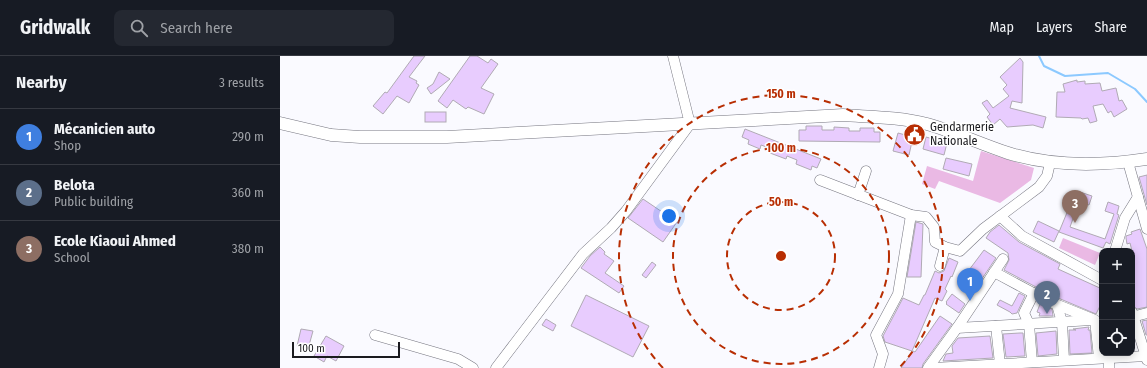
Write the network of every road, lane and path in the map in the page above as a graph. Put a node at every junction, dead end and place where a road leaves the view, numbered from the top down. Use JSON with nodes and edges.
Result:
{"nodes":[{"id":1,"x":673,"y":56,"type":"edge"},
{"id":2,"x":280,"y":123,"type":"edge"},
{"id":3,"x":690,"y":124,"type":"junction"},
{"id":4,"x":1147,"y":158,"type":"edge"},
{"id":5,"x":1128,"y":162,"type":"junction"},
{"id":6,"x":1050,"y":163,"type":"junction"},
{"id":7,"x":866,"y":171,"type":"dead end"},
{"id":8,"x":820,"y":180,"type":"dead end"},
{"id":9,"x":858,"y":195,"type":"junction"},
{"id":10,"x":1138,"y":197,"type":"junction"},
{"id":11,"x":911,"y":215,"type":"junction"},
{"id":12,"x":1000,"y":216,"type":"junction"},
{"id":13,"x":1147,"y":229,"type":"edge"},
{"id":14,"x":945,"y":247,"type":"junction"},
{"id":15,"x":1116,"y":248,"type":"edge"},
{"id":16,"x":1003,"y":259,"type":"dead end"},
{"id":17,"x":940,"y":266,"type":"dead end"},
{"id":18,"x":994,"y":272,"type":"junction"},
{"id":19,"x":1099,"y":278,"type":"edge"},
{"id":20,"x":1034,"y":293,"type":"junction"},
{"id":21,"x":1057,"y":305,"type":"junction"},
{"id":22,"x":1147,"y":313,"type":"edge"},
{"id":23,"x":1135,"y":315,"type":"edge"},
{"id":24,"x":1098,"y":320,"type":"edge"},
{"id":25,"x":1134,"y":320,"type":"edge"},
{"id":26,"x":1062,"y":322,"type":"junction"},
{"id":27,"x":1029,"y":324,"type":"junction"},
{"id":28,"x":996,"y":326,"type":"junction"},
{"id":29,"x":957,"y":328,"type":"junction"},
{"id":30,"x":375,"y":335,"type":"dead end"},
{"id":31,"x":1146,"y":353,"type":"edge"},
{"id":32,"x":1064,"y":360,"type":"junction"},
{"id":33,"x":1106,"y":361,"type":"edge"},
{"id":34,"x":1032,"y":362,"type":"junction"},
{"id":35,"x":1000,"y":364,"type":"junction"},
{"id":36,"x":1076,"y":364,"type":"edge"},
{"id":37,"x":1044,"y":365,"type":"edge"},
{"id":38,"x":1011,"y":366,"type":"edge"},
{"id":39,"x":978,"y":367,"type":"edge"},
{"id":40,"x":474,"y":368,"type":"edge"},
{"id":41,"x":496,"y":368,"type":"edge"},
{"id":42,"x":879,"y":368,"type":"edge"},
{"id":43,"x":928,"y":368,"type":"edge"},
{"id":44,"x":933,"y":368,"type":"edge"},
{"id":45,"x":946,"y":368,"type":"edge"}],
"edges":[{"from":1,"to":3,"type":"street"},
{"from":2,"to":3,"type":"main road"},
{"from":3,"to":6,"type":"main road"},
{"from":3,"to":41,"type":"street"},
{"from":4,"to":5,"type":"main road"},
{"from":5,"to":6,"type":"main road"},
{"from":5,"to":10,"type":"street"},
{"from":6,"to":12,"type":"street"},
{"from":7,"to":9,"type":"street"},
{"from":8,"to":9,"type":"street"},
{"from":9,"to":11,"type":"street"},
{"from":10,"to":13,"type":"street"},
{"from":10,"to":15,"type":"street"},
{"from":11,"to":14,"type":"street"},
{"from":11,"to":42,"type":"street"},
{"from":12,"to":14,"type":"street"},
{"from":12,"to":19,"type":"street"},
{"from":14,"to":17,"type":"street"},
{"from":16,"to":18,"type":"street"},
{"from":18,"to":20,"type":"street"},
{"from":18,"to":29,"type":"street"},
{"from":20,"to":21,"type":"street"},
{"from":20,"to":27,"type":"street"},
{"from":21,"to":24,"type":"street"},
{"from":21,"to":26,"type":"street"},
{"from":22,"to":23,"type":"street"},
{"from":24,"to":26,"type":"street"},
{"from":24,"to":33,"type":"street"},
{"from":25,"to":31,"type":"street"},
{"from":26,"to":27,"type":"street"},
{"from":26,"to":32,"type":"street"},
{"from":27,"to":28,"type":"street"},
{"from":27,"to":34,"type":"street"},
{"from":28,"to":29,"type":"street"},
{"from":28,"to":35,"type":"street"},
{"from":29,"to":43,"type":"street"},
{"from":30,"to":40,"type":"street"},
{"from":31,"to":33,"type":"street"},
{"from":32,"to":36,"type":"street"},
{"from":32,"to":37,"type":"street"},
{"from":33,"to":36,"type":"street"},
{"from":34,"to":37,"type":"street"},
{"from":34,"to":38,"type":"street"},
{"from":35,"to":38,"type":"street"},
{"from":35,"to":39,"type":"street"},
{"from":39,"to":45,"type":"street"},
{"from":44,"to":45,"type":"street"}]}
